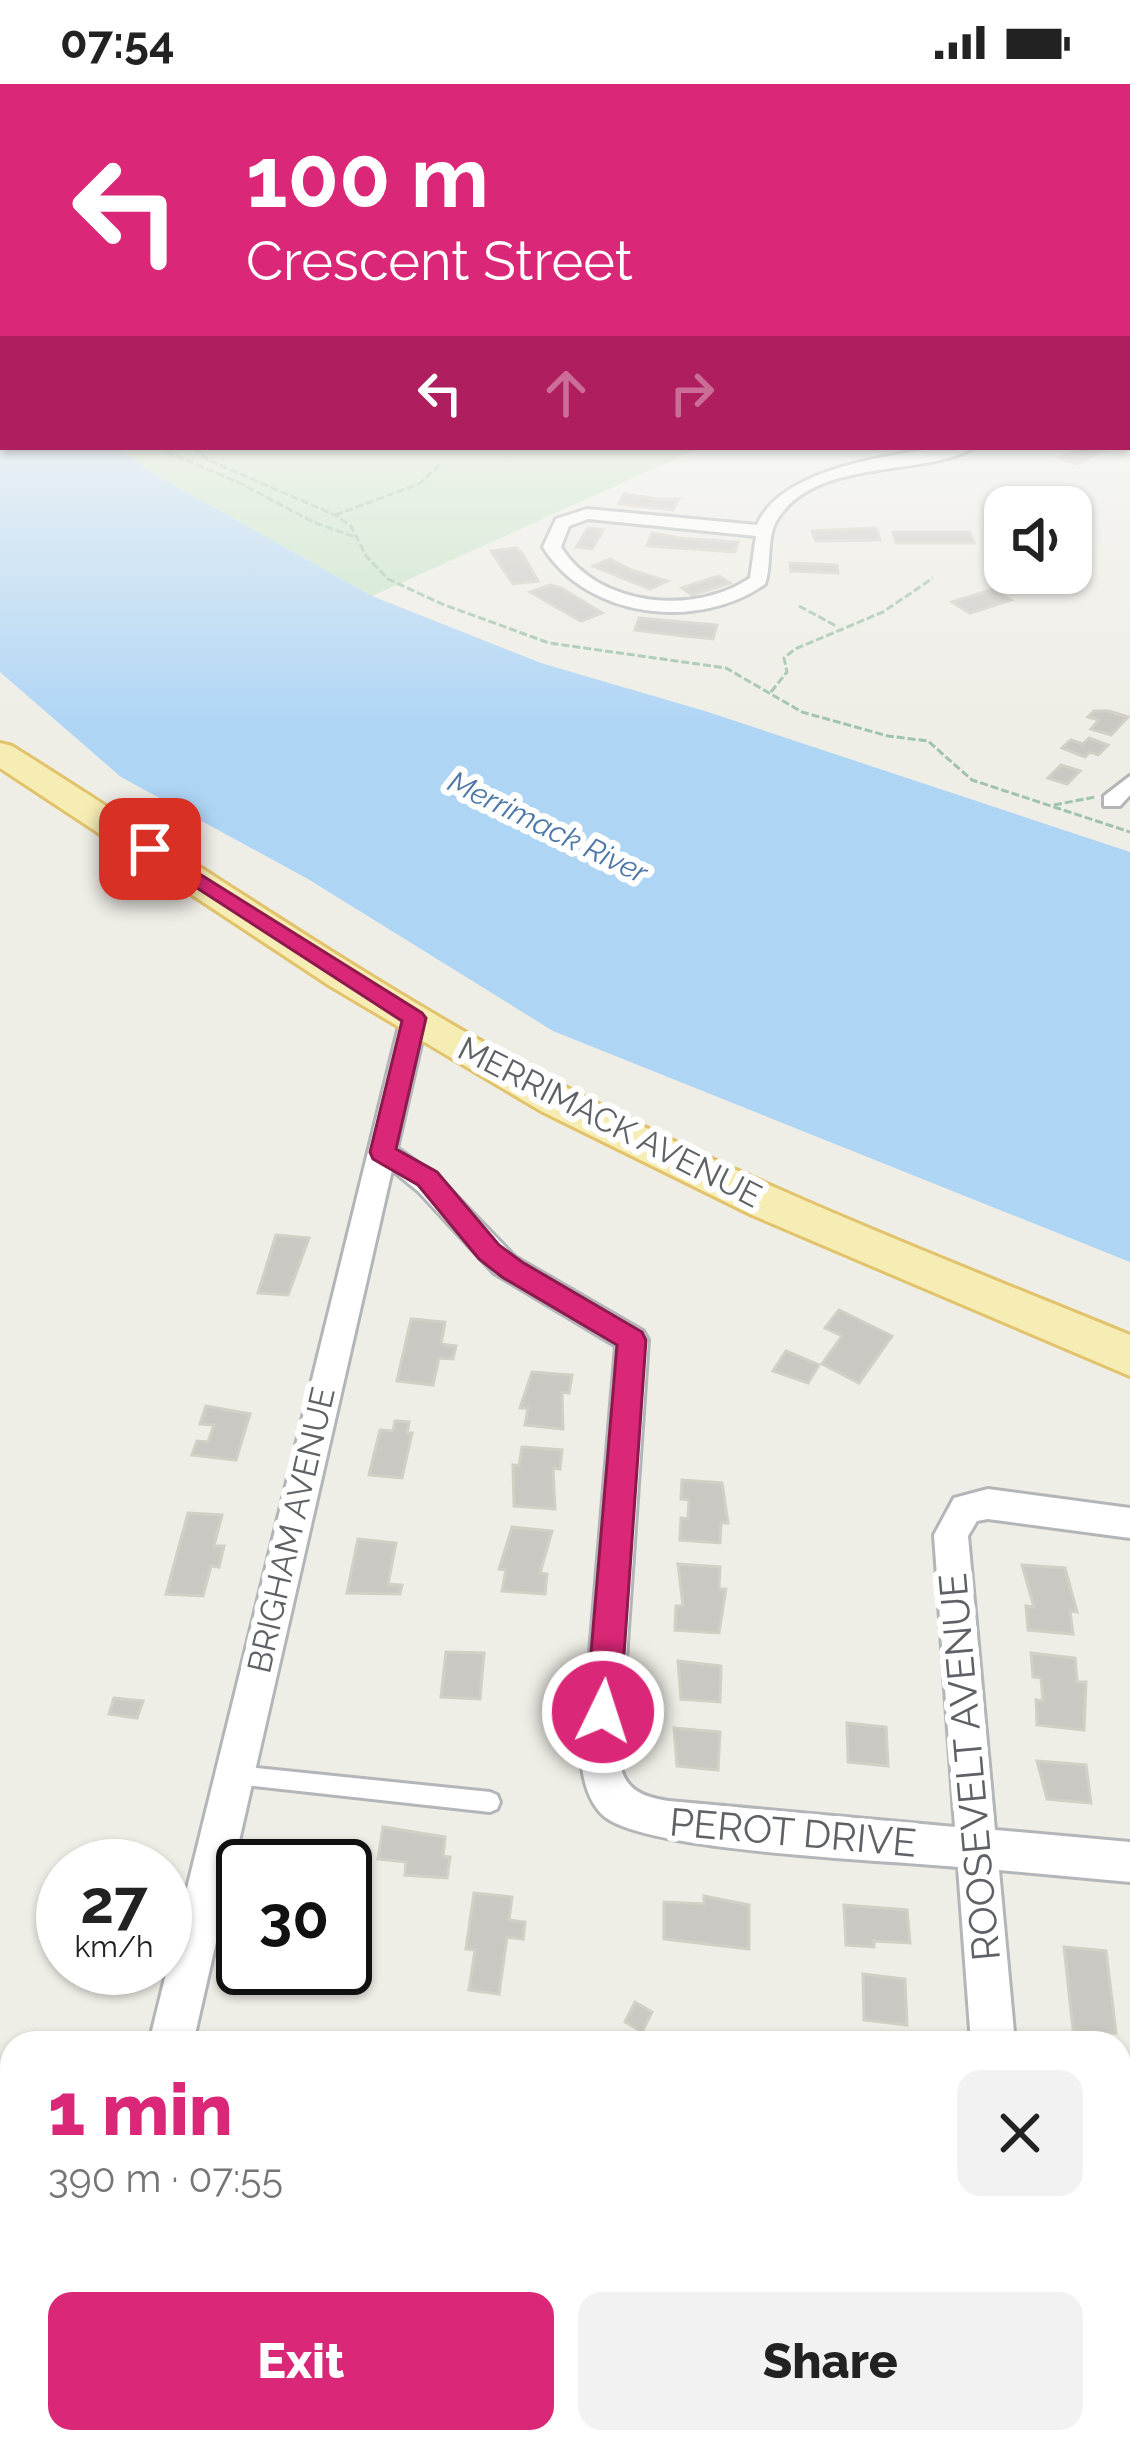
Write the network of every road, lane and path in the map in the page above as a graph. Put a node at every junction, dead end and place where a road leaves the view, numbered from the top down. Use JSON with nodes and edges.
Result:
{"nodes":[{"id":1,"x":278,"y":505,"type":"edge"},
{"id":2,"x":311,"y":505,"type":"edge"},
{"id":3,"x":363,"y":505,"type":"edge"},
{"id":4,"x":783,"y":505,"type":"edge"},
{"id":5,"x":335,"y":515,"type":"junction"},
{"id":6,"x":762,"y":531,"type":"junction"},
{"id":7,"x":358,"y":538,"type":"junction"},
{"id":8,"x":933,"y":578,"type":"dead end"},
{"id":9,"x":799,"y":606,"type":"dead end"},
{"id":10,"x":838,"y":628,"type":"junction"},
{"id":11,"x":771,"y":693,"type":"junction"},
{"id":12,"x":0,"y":753,"type":"edge"},
{"id":13,"x":1130,"y":783,"type":"edge"},
{"id":14,"x":1112,"y":801,"type":"joint"},
{"id":15,"x":1042,"y":803,"type":"junction"},
{"id":16,"x":1130,"y":832,"type":"edge"},
{"id":17,"x":414,"y":1018,"type":"junction"},
{"id":18,"x":382,"y":1152,"type":"junction"},
{"id":19,"x":1130,"y":1356,"type":"edge"},
{"id":20,"x":1126,"y":1522,"type":"edge"},
{"id":21,"x":236,"y":1774,"type":"junction"},
{"id":22,"x":490,"y":1802,"type":"dead end"},
{"id":23,"x":976,"y":1849,"type":"junction"},
{"id":24,"x":1130,"y":1862,"type":"edge"},
{"id":25,"x":174,"y":2031,"type":"edge"},
{"id":26,"x":992,"y":2031,"type":"edge"}],
"edges":[{"from":1,"to":7,"type":"path"},
{"from":2,"to":5,"type":"path"},
{"from":3,"to":5,"type":"path"},
{"from":4,"to":6,"type":"street"},
{"from":5,"to":7,"type":"path"},
{"from":6,"to":6,"type":"street"},
{"from":7,"to":11,"type":"path"},
{"from":8,"to":10,"type":"path"},
{"from":9,"to":10,"type":"path"},
{"from":10,"to":11,"type":"path"},
{"from":11,"to":15,"type":"path"},
{"from":12,"to":17,"type":"main road","name":"MERRIMACK AVENUE"},
{"from":13,"to":14,"type":"street"},
{"from":14,"to":15,"type":"path"},
{"from":15,"to":16,"type":"path"},
{"from":17,"to":18,"type":"street","name":"BRIGHAM AVENUE"},
{"from":17,"to":19,"type":"main road","name":"MERRIMACK AVENUE"},
{"from":18,"to":21,"type":"street","name":"BRIGHAM AVENUE"},
{"from":18,"to":23,"type":"street","name":"PEROT DRIVE"},
{"from":20,"to":23,"type":"street","name":"ROOSEVELT AVENUE"},
{"from":21,"to":22,"type":"lane"},
{"from":21,"to":25,"type":"street","name":"BRIGHAM AVENUE"},
{"from":23,"to":24,"type":"street","name":"PEROT DRIVE"},
{"from":23,"to":26,"type":"street","name":"ROOSEVELT AVENUE"}]}
